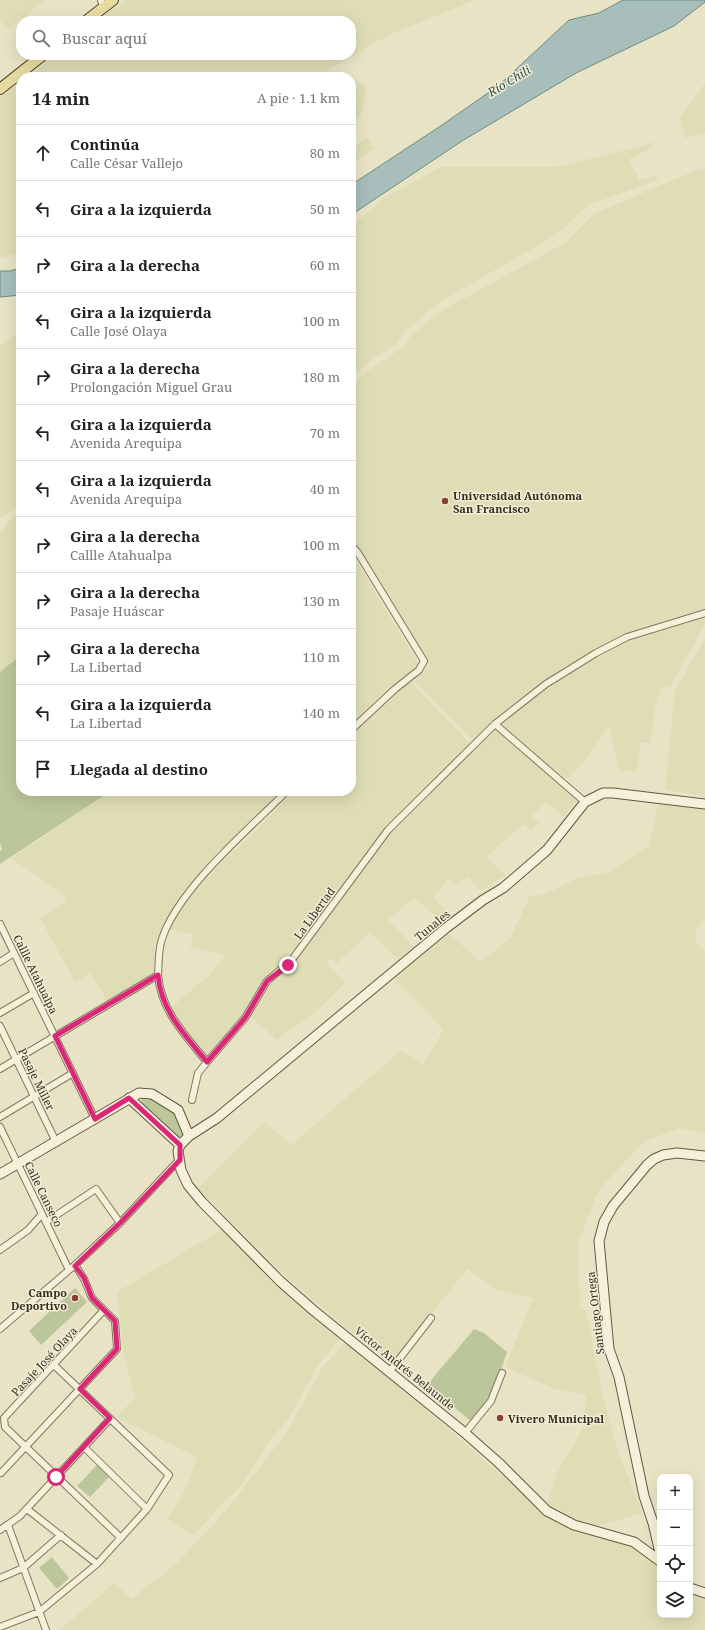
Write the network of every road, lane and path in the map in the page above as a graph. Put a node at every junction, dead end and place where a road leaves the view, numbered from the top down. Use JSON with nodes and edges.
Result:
{"nodes":[{"id":1,"x":113,"y":0,"type":"edge"},
{"id":2,"x":102,"y":4,"type":"edge"},
{"id":3,"x":91,"y":16,"type":"edge"},
{"id":4,"x":37,"y":60,"type":"edge"},
{"id":5,"x":22,"y":72,"type":"edge"},
{"id":6,"x":16,"y":76,"type":"edge"},
{"id":7,"x":0,"y":89,"type":"edge"},
{"id":8,"x":356,"y":551,"type":"edge"},
{"id":9,"x":705,"y":613,"type":"edge"},
{"id":10,"x":495,"y":724,"type":"junction"},
{"id":11,"x":356,"y":725,"type":"edge"},
{"id":12,"x":282,"y":796,"type":"edge"},
{"id":13,"x":585,"y":802,"type":"junction"},
{"id":14,"x":705,"y":804,"type":"edge"},
{"id":15,"x":0,"y":924,"type":"edge"},
{"id":16,"x":14,"y":953,"type":"junction"},
{"id":17,"x":0,"y":962,"type":"edge"},
{"id":18,"x":158,"y":975,"type":"junction"},
{"id":19,"x":34,"y":993,"type":"junction"},
{"id":20,"x":0,"y":1013,"type":"edge"},
{"id":21,"x":0,"y":1026,"type":"edge"},
{"id":22,"x":55,"y":1036,"type":"junction"},
{"id":23,"x":16,"y":1059,"type":"junction"},
{"id":24,"x":207,"y":1062,"type":"junction"},
{"id":25,"x":0,"y":1069,"type":"edge"},
{"id":26,"x":73,"y":1073,"type":"junction"},
{"id":27,"x":34,"y":1096,"type":"junction"},
{"id":28,"x":129,"y":1098,"type":"junction"},
{"id":29,"x":192,"y":1100,"type":"dead end"},
{"id":30,"x":0,"y":1117,"type":"edge"},
{"id":31,"x":95,"y":1119,"type":"junction"},
{"id":32,"x":0,"y":1127,"type":"edge"},
{"id":33,"x":189,"y":1136,"type":"junction"},
{"id":34,"x":56,"y":1142,"type":"junction"},
{"id":35,"x":180,"y":1145,"type":"junction"},
{"id":36,"x":705,"y":1156,"type":"edge"},
{"id":37,"x":180,"y":1160,"type":"junction"},
{"id":38,"x":18,"y":1164,"type":"junction"},
{"id":39,"x":0,"y":1174,"type":"edge"},
{"id":40,"x":42,"y":1214,"type":"junction"},
{"id":41,"x":46,"y":1222,"type":"junction"},
{"id":42,"x":120,"y":1223,"type":"junction"},
{"id":43,"x":0,"y":1250,"type":"edge"},
{"id":44,"x":75,"y":1266,"type":"junction"},
{"id":45,"x":69,"y":1270,"type":"junction"},
{"id":46,"x":104,"y":1310,"type":"junction"},
{"id":47,"x":431,"y":1318,"type":"dead end"},
{"id":48,"x":0,"y":1330,"type":"edge"},
{"id":49,"x":54,"y":1365,"type":"junction"},
{"id":50,"x":390,"y":1370,"type":"junction"},
{"id":51,"x":502,"y":1373,"type":"dead end"},
{"id":52,"x":80,"y":1389,"type":"junction"},
{"id":53,"x":110,"y":1418,"type":"junction"},
{"id":54,"x":465,"y":1433,"type":"junction"},
{"id":55,"x":26,"y":1447,"type":"junction"},
{"id":56,"x":84,"y":1447,"type":"junction"},
{"id":57,"x":1,"y":1473,"type":"dead end"},
{"id":58,"x":56,"y":1477,"type":"junction"},
{"id":59,"x":27,"y":1509,"type":"junction"},
{"id":60,"x":148,"y":1510,"type":"junction"},
{"id":61,"x":8,"y":1525,"type":"junction"},
{"id":62,"x":0,"y":1530,"type":"edge"},
{"id":63,"x":61,"y":1535,"type":"junction"},
{"id":64,"x":121,"y":1538,"type":"junction"},
{"id":65,"x":659,"y":1546,"type":"edge"},
{"id":66,"x":657,"y":1559,"type":"edge"},
{"id":67,"x":97,"y":1564,"type":"junction"},
{"id":68,"x":23,"y":1568,"type":"junction"},
{"id":69,"x":0,"y":1578,"type":"edge"},
{"id":70,"x":693,"y":1589,"type":"edge"},
{"id":71,"x":705,"y":1593,"type":"edge"},
{"id":72,"x":39,"y":1612,"type":"junction"},
{"id":73,"x":0,"y":1627,"type":"edge"},
{"id":74,"x":46,"y":1630,"type":"edge"}],
"edges":[{"from":1,"to":2,"type":"main road"},
{"from":2,"to":3,"type":"main road"},
{"from":4,"to":5,"type":"main road"},
{"from":6,"to":7,"type":"main road"},
{"from":8,"to":11,"type":"street"},
{"from":9,"to":10,"type":"street","name":"La Libertad"},
{"from":10,"to":13,"type":"street"},
{"from":10,"to":24,"type":"street","name":"La Libertad"},
{"from":12,"to":18,"type":"street"},
{"from":13,"to":14,"type":"street","name":"Tunales"},
{"from":13,"to":33,"type":"street","name":"Tunales"},
{"from":15,"to":16,"type":"street","name":"Callle Atahualpa"},
{"from":16,"to":17,"type":"street"},
{"from":16,"to":19,"type":"street","name":"Callle Atahualpa"},
{"from":18,"to":22,"type":"street"},
{"from":18,"to":24,"type":"street"},
{"from":19,"to":20,"type":"street"},
{"from":19,"to":22,"type":"street","name":"Callle Atahualpa"},
{"from":21,"to":23,"type":"street","name":"Pasaje Miller"},
{"from":22,"to":23,"type":"street"},
{"from":22,"to":26,"type":"street","name":"Callle Atahualpa"},
{"from":23,"to":25,"type":"street"},
{"from":23,"to":27,"type":"street","name":"Pasaje Miller"},
{"from":24,"to":29,"type":"street","name":"La Libertad"},
{"from":26,"to":27,"type":"street"},
{"from":26,"to":31,"type":"street","name":"Callle Atahualpa"},
{"from":27,"to":30,"type":"street"},
{"from":27,"to":34,"type":"street","name":"Pasaje Miller"},
{"from":28,"to":31,"type":"street"},
{"from":28,"to":33,"type":"street"},
{"from":28,"to":35,"type":"street"},
{"from":31,"to":34,"type":"street"},
{"from":32,"to":38,"type":"street","name":"Calle Canseco"},
{"from":33,"to":35,"type":"street","name":"Tunales"},
{"from":34,"to":38,"type":"street"},
{"from":35,"to":37,"type":"street","name":"Víctor Andrés Belaunde"},
{"from":36,"to":65,"type":"street","name":"Santiago Ortega"},
{"from":37,"to":42,"type":"street"},
{"from":37,"to":50,"type":"street","name":"Víctor Andrés Belaunde"},
{"from":38,"to":39,"type":"street"},
{"from":38,"to":40,"type":"street","name":"Calle Canseco"},
{"from":40,"to":41,"type":"street","name":"Calle Canseco"},
{"from":40,"to":43,"type":"street"},
{"from":41,"to":42,"type":"street"},
{"from":41,"to":45,"type":"street","name":"Calle Canseco"},
{"from":42,"to":44,"type":"street"},
{"from":44,"to":45,"type":"street"},
{"from":44,"to":46,"type":"street"},
{"from":45,"to":48,"type":"street"},
{"from":46,"to":49,"type":"street","name":"Pasaje José Olaya"},
{"from":46,"to":52,"type":"street"},
{"from":47,"to":50,"type":"street"},
{"from":49,"to":52,"type":"street"},
{"from":49,"to":55,"type":"street","name":"Pasaje José Olaya"},
{"from":50,"to":54,"type":"street","name":"Víctor Andrés Belaunde"},
{"from":51,"to":54,"type":"street"},
{"from":52,"to":53,"type":"street"},
{"from":52,"to":55,"type":"street"},
{"from":53,"to":56,"type":"street"},
{"from":53,"to":60,"type":"street"},
{"from":54,"to":66,"type":"street","name":"Víctor Andrés Belaunde"},
{"from":55,"to":57,"type":"street"},
{"from":55,"to":58,"type":"street"},
{"from":56,"to":58,"type":"street"},
{"from":56,"to":60,"type":"street"},
{"from":58,"to":59,"type":"street"},
{"from":58,"to":64,"type":"street"},
{"from":59,"to":61,"type":"street"},
{"from":59,"to":63,"type":"street"},
{"from":60,"to":64,"type":"street"},
{"from":61,"to":62,"type":"street"},
{"from":61,"to":68,"type":"street"},
{"from":63,"to":67,"type":"street"},
{"from":63,"to":68,"type":"street"},
{"from":64,"to":67,"type":"street"},
{"from":67,"to":72,"type":"street"},
{"from":68,"to":69,"type":"street"},
{"from":68,"to":72,"type":"street"},
{"from":70,"to":71,"type":"street"},
{"from":72,"to":73,"type":"street"},
{"from":72,"to":74,"type":"street"}]}
